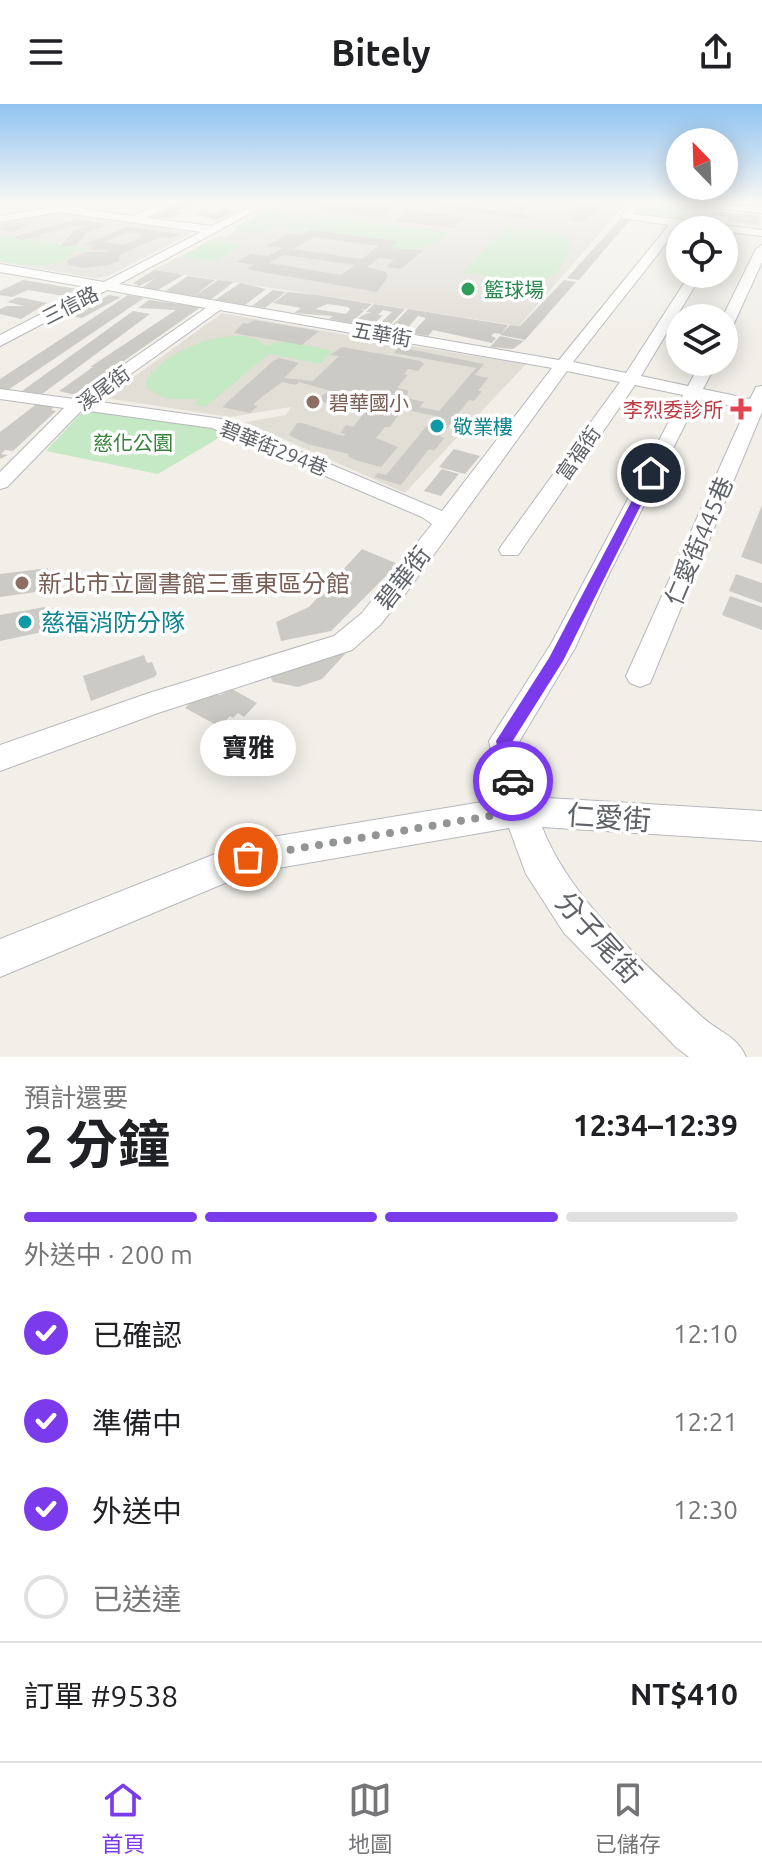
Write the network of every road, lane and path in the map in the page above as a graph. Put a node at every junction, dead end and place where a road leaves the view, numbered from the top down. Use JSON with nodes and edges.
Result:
{"nodes":[{"id":1,"x":182,"y":246,"type":"edge"},
{"id":2,"x":654,"y":246,"type":"edge"},
{"id":3,"x":762,"y":249,"type":"edge"},
{"id":4,"x":0,"y":268,"type":"edge"},
{"id":5,"x":107,"y":286,"type":"junction"},
{"id":6,"x":687,"y":288,"type":"edge"},
{"id":7,"x":736,"y":304,"type":"edge"},
{"id":8,"x":217,"y":306,"type":"junction"},
{"id":9,"x":0,"y":322,"type":"edge"},
{"id":10,"x":28,"y":327,"type":"junction"},
{"id":11,"x":0,"y":341,"type":"edge"},
{"id":12,"x":563,"y":365,"type":"junction"},
{"id":13,"x":702,"y":376,"type":"edge"},
{"id":14,"x":631,"y":379,"type":"junction"},
{"id":15,"x":694,"y":392,"type":"junction"},
{"id":16,"x":0,"y":394,"type":"edge"},
{"id":17,"x":760,"y":401,"type":"edge"},
{"id":18,"x":78,"y":404,"type":"junction"},
{"id":19,"x":0,"y":483,"type":"edge"},
{"id":20,"x":443,"y":522,"type":"junction"},
{"id":21,"x":510,"y":550,"type":"dead end"},
{"id":22,"x":640,"y":676,"type":"dead end"},
{"id":23,"x":0,"y":758,"type":"edge"},
{"id":24,"x":519,"y":811,"type":"junction"},
{"id":25,"x":762,"y":826,"type":"edge"},
{"id":26,"x":0,"y":958,"type":"edge"},
{"id":27,"x":725,"y":1057,"type":"edge"}],
"edges":[{"from":1,"to":5,"type":"street","name":"三信路"},
{"from":2,"to":12,"type":"street","name":"碧華街"},
{"from":3,"to":7,"type":"street"},
{"from":4,"to":5,"type":"street","name":"五華街"},
{"from":5,"to":8,"type":"street","name":"五華街"},
{"from":5,"to":10,"type":"street","name":"三信路"},
{"from":6,"to":14,"type":"street","name":"富福街"},
{"from":8,"to":12,"type":"street","name":"五華街"},
{"from":8,"to":18,"type":"street","name":"溪尾街"},
{"from":9,"to":10,"type":"street"},
{"from":10,"to":11,"type":"street","name":"三信路"},
{"from":12,"to":14,"type":"street","name":"五華街"},
{"from":12,"to":20,"type":"street","name":"碧華街"},
{"from":13,"to":15,"type":"street"},
{"from":14,"to":15,"type":"street","name":"五華街"},
{"from":14,"to":21,"type":"street","name":"富福街"},
{"from":15,"to":17,"type":"street","name":"五華街"},
{"from":15,"to":24,"type":"street","name":"分子尾街"},
{"from":16,"to":18,"type":"street","name":"碧華街294巷"},
{"from":17,"to":22,"type":"street","name":"仁愛街445巷"},
{"from":18,"to":19,"type":"street","name":"溪尾街"},
{"from":18,"to":20,"type":"street","name":"碧華街294巷"},
{"from":20,"to":23,"type":"street","name":"碧華街"},
{"from":24,"to":25,"type":"street","name":"仁愛街"},
{"from":24,"to":26,"type":"street","name":"仁愛街"},
{"from":24,"to":27,"type":"street","name":"分子尾街"}]}
